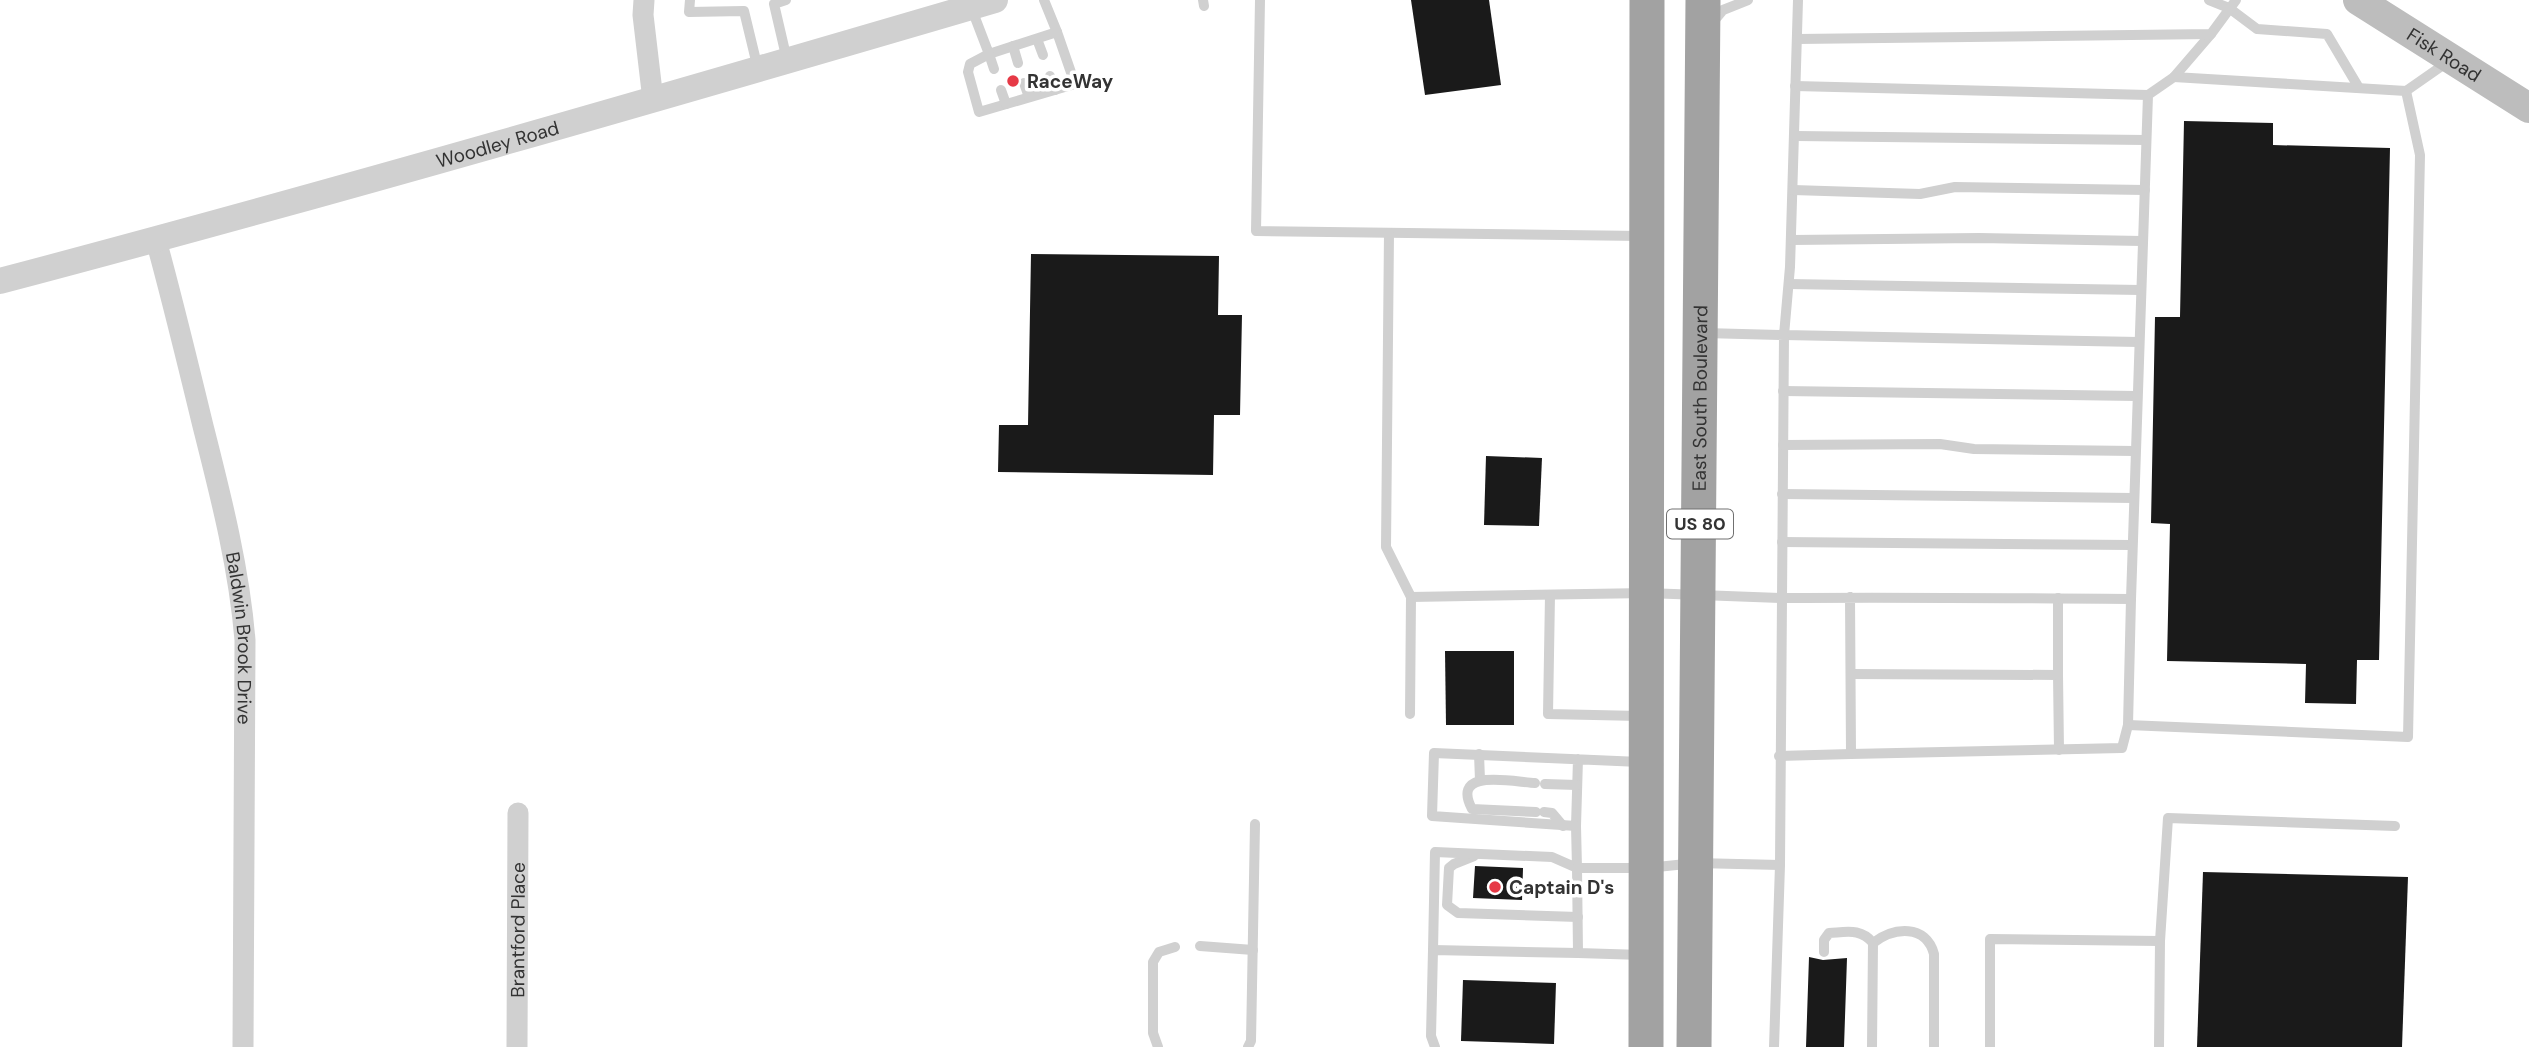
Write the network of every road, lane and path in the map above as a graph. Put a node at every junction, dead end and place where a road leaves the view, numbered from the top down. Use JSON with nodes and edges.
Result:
{"nodes":[{"id":1,"x":644,"y":0,"type":"edge"},
{"id":2,"x":690,"y":0,"type":"edge"},
{"id":3,"x":786,"y":0,"type":"edge"},
{"id":4,"x":1044,"y":0,"type":"edge"},
{"id":5,"x":1260,"y":0,"type":"edge"},
{"id":6,"x":1647,"y":0,"type":"edge"},
{"id":7,"x":1748,"y":0,"type":"edge"},
{"id":8,"x":1798,"y":0,"type":"edge"},
{"id":9,"x":2209,"y":0,"type":"edge"},
{"id":10,"x":2358,"y":0,"type":"edge"},
{"id":11,"x":983,"y":4,"type":"edge"},
{"id":12,"x":2232,"y":4,"type":"edge"},
{"id":13,"x":938,"y":8,"type":"edge"},
{"id":14,"x":1703,"y":17,"type":"edge"},
{"id":15,"x":1057,"y":32,"type":"junction"},
{"id":16,"x":2211,"y":34,"type":"junction"},
{"id":17,"x":1037,"y":39,"type":"junction"},
{"id":18,"x":1797,"y":39,"type":"junction"},
{"id":19,"x":1013,"y":46,"type":"junction"},
{"id":20,"x":989,"y":54,"type":"junction"},
{"id":21,"x":1043,"y":55,"type":"dead end"},
{"id":22,"x":2452,"y":59,"type":"junction"},
{"id":23,"x":787,"y":61,"type":"junction"},
{"id":24,"x":1018,"y":63,"type":"dead end"},
{"id":25,"x":758,"y":69,"type":"junction"},
{"id":26,"x":994,"y":69,"type":"dead end"},
{"id":27,"x":1050,"y":76,"type":"dead end"},
{"id":28,"x":2174,"y":77,"type":"junction"},
{"id":29,"x":1024,"y":83,"type":"dead end"},
{"id":30,"x":1795,"y":86,"type":"junction"},
{"id":31,"x":2359,"y":89,"type":"junction"},
{"id":32,"x":1001,"y":90,"type":"dead end"},
{"id":33,"x":1055,"y":90,"type":"junction"},
{"id":34,"x":2406,"y":91,"type":"junction"},
{"id":35,"x":2148,"y":95,"type":"junction"},
{"id":36,"x":1029,"y":97,"type":"junction"},
{"id":37,"x":653,"y":100,"type":"junction"},
{"id":38,"x":1006,"y":104,"type":"junction"},
{"id":39,"x":2529,"y":108,"type":"edge"},
{"id":40,"x":1796,"y":136,"type":"junction"},
{"id":41,"x":2146,"y":140,"type":"junction"},
{"id":42,"x":1793,"y":190,"type":"junction"},
{"id":43,"x":2144,"y":190,"type":"junction"},
{"id":44,"x":1389,"y":233,"type":"junction"},
{"id":45,"x":1648,"y":236,"type":"junction"},
{"id":46,"x":156,"y":240,"type":"junction"},
{"id":47,"x":1792,"y":240,"type":"junction"},
{"id":48,"x":2142,"y":241,"type":"junction"},
{"id":49,"x":0,"y":281,"type":"edge"},
{"id":50,"x":1788,"y":284,"type":"junction"},
{"id":51,"x":2140,"y":290,"type":"junction"},
{"id":52,"x":1701,"y":333,"type":"junction"},
{"id":53,"x":1784,"y":335,"type":"junction"},
{"id":54,"x":2139,"y":342,"type":"junction"},
{"id":55,"x":1783,"y":391,"type":"junction"},
{"id":56,"x":2136,"y":396,"type":"junction"},
{"id":57,"x":1783,"y":445,"type":"junction"},
{"id":58,"x":2135,"y":451,"type":"junction"},
{"id":59,"x":1782,"y":494,"type":"junction"},
{"id":60,"x":2133,"y":498,"type":"junction"},
{"id":61,"x":1782,"y":542,"type":"junction"},
{"id":62,"x":2132,"y":545,"type":"junction"},
{"id":63,"x":1647,"y":593,"type":"junction"},
{"id":64,"x":1550,"y":595,"type":"junction"},
{"id":65,"x":1699,"y":596,"type":"junction"},
{"id":66,"x":1412,"y":597,"type":"junction"},
{"id":67,"x":1850,"y":597,"type":"junction"},
{"id":68,"x":1782,"y":598,"type":"junction"},
{"id":69,"x":2058,"y":598,"type":"junction"},
{"id":70,"x":2131,"y":599,"type":"junction"},
{"id":71,"x":1851,"y":674,"type":"junction"},
{"id":72,"x":2058,"y":675,"type":"junction"},
{"id":73,"x":1410,"y":714,"type":"dead end"},
{"id":74,"x":1646,"y":716,"type":"junction"},
{"id":75,"x":2128,"y":724,"type":"junction"},
{"id":76,"x":2059,"y":750,"type":"junction"},
{"id":77,"x":1479,"y":754,"type":"junction"},
{"id":78,"x":1851,"y":754,"type":"junction"},
{"id":79,"x":1779,"y":756,"type":"junction"},
{"id":80,"x":1578,"y":759,"type":"junction"},
{"id":81,"x":1647,"y":762,"type":"junction"},
{"id":82,"x":1480,"y":780,"type":"junction"},
{"id":83,"x":1577,"y":785,"type":"junction"},
{"id":84,"x":518,"y":813,"type":"dead end"},
{"id":85,"x":1255,"y":824,"type":"dead end"},
{"id":86,"x":1563,"y":825,"type":"junction"},
{"id":87,"x":1576,"y":826,"type":"junction"},
{"id":88,"x":2395,"y":826,"type":"dead end"},
{"id":89,"x":1480,"y":854,"type":"junction"},
{"id":90,"x":1696,"y":863,"type":"junction"},
{"id":91,"x":1780,"y":865,"type":"junction"},
{"id":92,"x":1577,"y":867,"type":"junction"},
{"id":93,"x":1647,"y":868,"type":"junction"},
{"id":94,"x":1578,"y":917,"type":"junction"},
{"id":95,"x":2160,"y":941,"type":"junction"},
{"id":96,"x":1873,"y":943,"type":"junction"},
{"id":97,"x":1200,"y":946,"type":"dead end"},
{"id":98,"x":1175,"y":947,"type":"dead end"},
{"id":99,"x":1253,"y":950,"type":"junction"},
{"id":100,"x":1433,"y":950,"type":"junction"},
{"id":101,"x":1824,"y":951,"type":"dead end"},
{"id":102,"x":1578,"y":953,"type":"junction"},
{"id":103,"x":1646,"y":955,"type":"junction"},
{"id":104,"x":243,"y":1047,"type":"edge"},
{"id":105,"x":517,"y":1047,"type":"edge"},
{"id":106,"x":1157,"y":1047,"type":"edge"},
{"id":107,"x":1248,"y":1047,"type":"edge"},
{"id":108,"x":1434,"y":1047,"type":"edge"},
{"id":109,"x":1646,"y":1047,"type":"edge"},
{"id":110,"x":1694,"y":1047,"type":"edge"},
{"id":111,"x":1774,"y":1047,"type":"edge"},
{"id":112,"x":1872,"y":1047,"type":"edge"},
{"id":113,"x":1934,"y":1047,"type":"edge"},
{"id":114,"x":1990,"y":1047,"type":"edge"},
{"id":115,"x":2159,"y":1047,"type":"edge"}],
"edges":[{"from":1,"to":37,"type":"street"},
{"from":2,"to":25,"type":"lane"},
{"from":3,"to":23,"type":"lane"},
{"from":4,"to":15,"type":"lane"},
{"from":5,"to":44,"type":"lane"},
{"from":6,"to":45,"type":"highway","number":"US 80"},
{"from":7,"to":14,"type":"lane"},
{"from":8,"to":18,"type":"lane"},
{"from":9,"to":12,"type":"lane"},
{"from":10,"to":22,"type":"main road","name":"Fisk Road"},
{"from":11,"to":13,"type":"street","name":"Woodley Road"},
{"from":11,"to":20,"type":"lane"},
{"from":12,"to":16,"type":"lane"},
{"from":12,"to":31,"type":"lane"},
{"from":13,"to":23,"type":"street","name":"Woodley Road"},
{"from":14,"to":52,"type":"highway","name":"East South Boulevard","number":"US 80"},
{"from":15,"to":17,"type":"lane"},
{"from":15,"to":33,"type":"lane"},
{"from":16,"to":18,"type":"lane"},
{"from":16,"to":28,"type":"lane"},
{"from":17,"to":19,"type":"lane"},
{"from":17,"to":21,"type":"lane"},
{"from":18,"to":30,"type":"lane"},
{"from":19,"to":20,"type":"lane"},
{"from":19,"to":24,"type":"lane"},
{"from":20,"to":26,"type":"lane"},
{"from":20,"to":38,"type":"lane"},
{"from":22,"to":34,"type":"lane"},
{"from":22,"to":39,"type":"main road","name":"Fisk Road"},
{"from":23,"to":25,"type":"street","name":"Woodley Road"},
{"from":25,"to":37,"type":"street","name":"Woodley Road"},
{"from":27,"to":33,"type":"lane"},
{"from":28,"to":31,"type":"lane"},
{"from":28,"to":35,"type":"lane"},
{"from":29,"to":36,"type":"lane"},
{"from":30,"to":35,"type":"lane"},
{"from":30,"to":40,"type":"lane"},
{"from":31,"to":34,"type":"lane"},
{"from":32,"to":38,"type":"lane"},
{"from":33,"to":36,"type":"lane"},
{"from":34,"to":75,"type":"lane"},
{"from":35,"to":41,"type":"lane"},
{"from":36,"to":38,"type":"lane"},
{"from":37,"to":46,"type":"street","name":"Woodley Road"},
{"from":40,"to":41,"type":"lane"},
{"from":40,"to":42,"type":"lane"},
{"from":41,"to":43,"type":"lane"},
{"from":42,"to":43,"type":"lane"},
{"from":42,"to":47,"type":"lane"},
{"from":43,"to":48,"type":"lane"},
{"from":44,"to":45,"type":"lane"},
{"from":44,"to":66,"type":"lane"},
{"from":45,"to":63,"type":"highway","number":"US 80"},
{"from":46,"to":49,"type":"street","name":"Woodley Road"},
{"from":46,"to":104,"type":"street","name":"Baldwin Brook Drive"},
{"from":47,"to":48,"type":"lane"},
{"from":47,"to":50,"type":"lane"},
{"from":48,"to":51,"type":"lane"},
{"from":50,"to":51,"type":"lane"},
{"from":50,"to":53,"type":"lane"},
{"from":51,"to":54,"type":"lane"},
{"from":52,"to":53,"type":"lane"},
{"from":52,"to":65,"type":"highway","name":"East South Boulevard","number":"US 80"},
{"from":53,"to":54,"type":"lane"},
{"from":53,"to":55,"type":"lane"},
{"from":54,"to":56,"type":"lane"},
{"from":55,"to":56,"type":"lane"},
{"from":55,"to":57,"type":"lane"},
{"from":56,"to":58,"type":"lane"},
{"from":57,"to":58,"type":"lane"},
{"from":57,"to":59,"type":"lane"},
{"from":58,"to":60,"type":"lane"},
{"from":59,"to":60,"type":"lane"},
{"from":59,"to":61,"type":"lane"},
{"from":60,"to":62,"type":"lane"},
{"from":61,"to":62,"type":"lane"},
{"from":61,"to":68,"type":"lane"},
{"from":62,"to":70,"type":"lane"},
{"from":63,"to":64,"type":"lane"},
{"from":63,"to":65,"type":"lane"},
{"from":63,"to":74,"type":"highway","number":"US 80"},
{"from":64,"to":66,"type":"lane"},
{"from":64,"to":74,"type":"lane"},
{"from":65,"to":68,"type":"lane"},
{"from":65,"to":90,"type":"highway","name":"East South Boulevard","number":"US 80"},
{"from":66,"to":73,"type":"lane"},
{"from":67,"to":68,"type":"lane"},
{"from":67,"to":69,"type":"lane"},
{"from":67,"to":71,"type":"lane"},
{"from":68,"to":79,"type":"lane"},
{"from":69,"to":70,"type":"lane"},
{"from":69,"to":72,"type":"lane"},
{"from":70,"to":75,"type":"lane"},
{"from":71,"to":72,"type":"lane"},
{"from":71,"to":78,"type":"lane"},
{"from":72,"to":76,"type":"lane"},
{"from":74,"to":81,"type":"highway","number":"US 80"},
{"from":75,"to":76,"type":"lane"},
{"from":76,"to":78,"type":"lane"},
{"from":77,"to":80,"type":"lane"},
{"from":77,"to":82,"type":"lane"},
{"from":77,"to":86,"type":"lane"},
{"from":78,"to":79,"type":"lane"},
{"from":79,"to":91,"type":"lane"},
{"from":80,"to":81,"type":"lane"},
{"from":80,"to":83,"type":"lane"},
{"from":81,"to":93,"type":"highway","number":"US 80"},
{"from":82,"to":83,"type":"lane"},
{"from":82,"to":86,"type":"lane"},
{"from":83,"to":87,"type":"lane"},
{"from":84,"to":105,"type":"street","name":"Brantford Place"},
{"from":85,"to":99,"type":"lane"},
{"from":86,"to":87,"type":"lane"},
{"from":87,"to":92,"type":"lane"},
{"from":88,"to":95,"type":"lane"},
{"from":89,"to":92,"type":"lane"},
{"from":89,"to":94,"type":"lane"},
{"from":89,"to":100,"type":"lane"},
{"from":90,"to":91,"type":"lane"},
{"from":90,"to":93,"type":"lane"},
{"from":90,"to":110,"type":"highway","name":"East South Boulevard","number":"US 80"},
{"from":91,"to":111,"type":"lane"},
{"from":92,"to":93,"type":"lane"},
{"from":92,"to":94,"type":"lane"},
{"from":93,"to":103,"type":"highway","number":"US 80"},
{"from":94,"to":102,"type":"lane"},
{"from":95,"to":114,"type":"lane"},
{"from":95,"to":115,"type":"lane"},
{"from":96,"to":101,"type":"lane"},
{"from":96,"to":112,"type":"lane"},
{"from":96,"to":113,"type":"lane"},
{"from":97,"to":99,"type":"lane"},
{"from":98,"to":106,"type":"lane"},
{"from":99,"to":107,"type":"lane"},
{"from":100,"to":102,"type":"lane"},
{"from":100,"to":108,"type":"lane"},
{"from":102,"to":103,"type":"lane"},
{"from":103,"to":109,"type":"highway","number":"US 80"}]}
